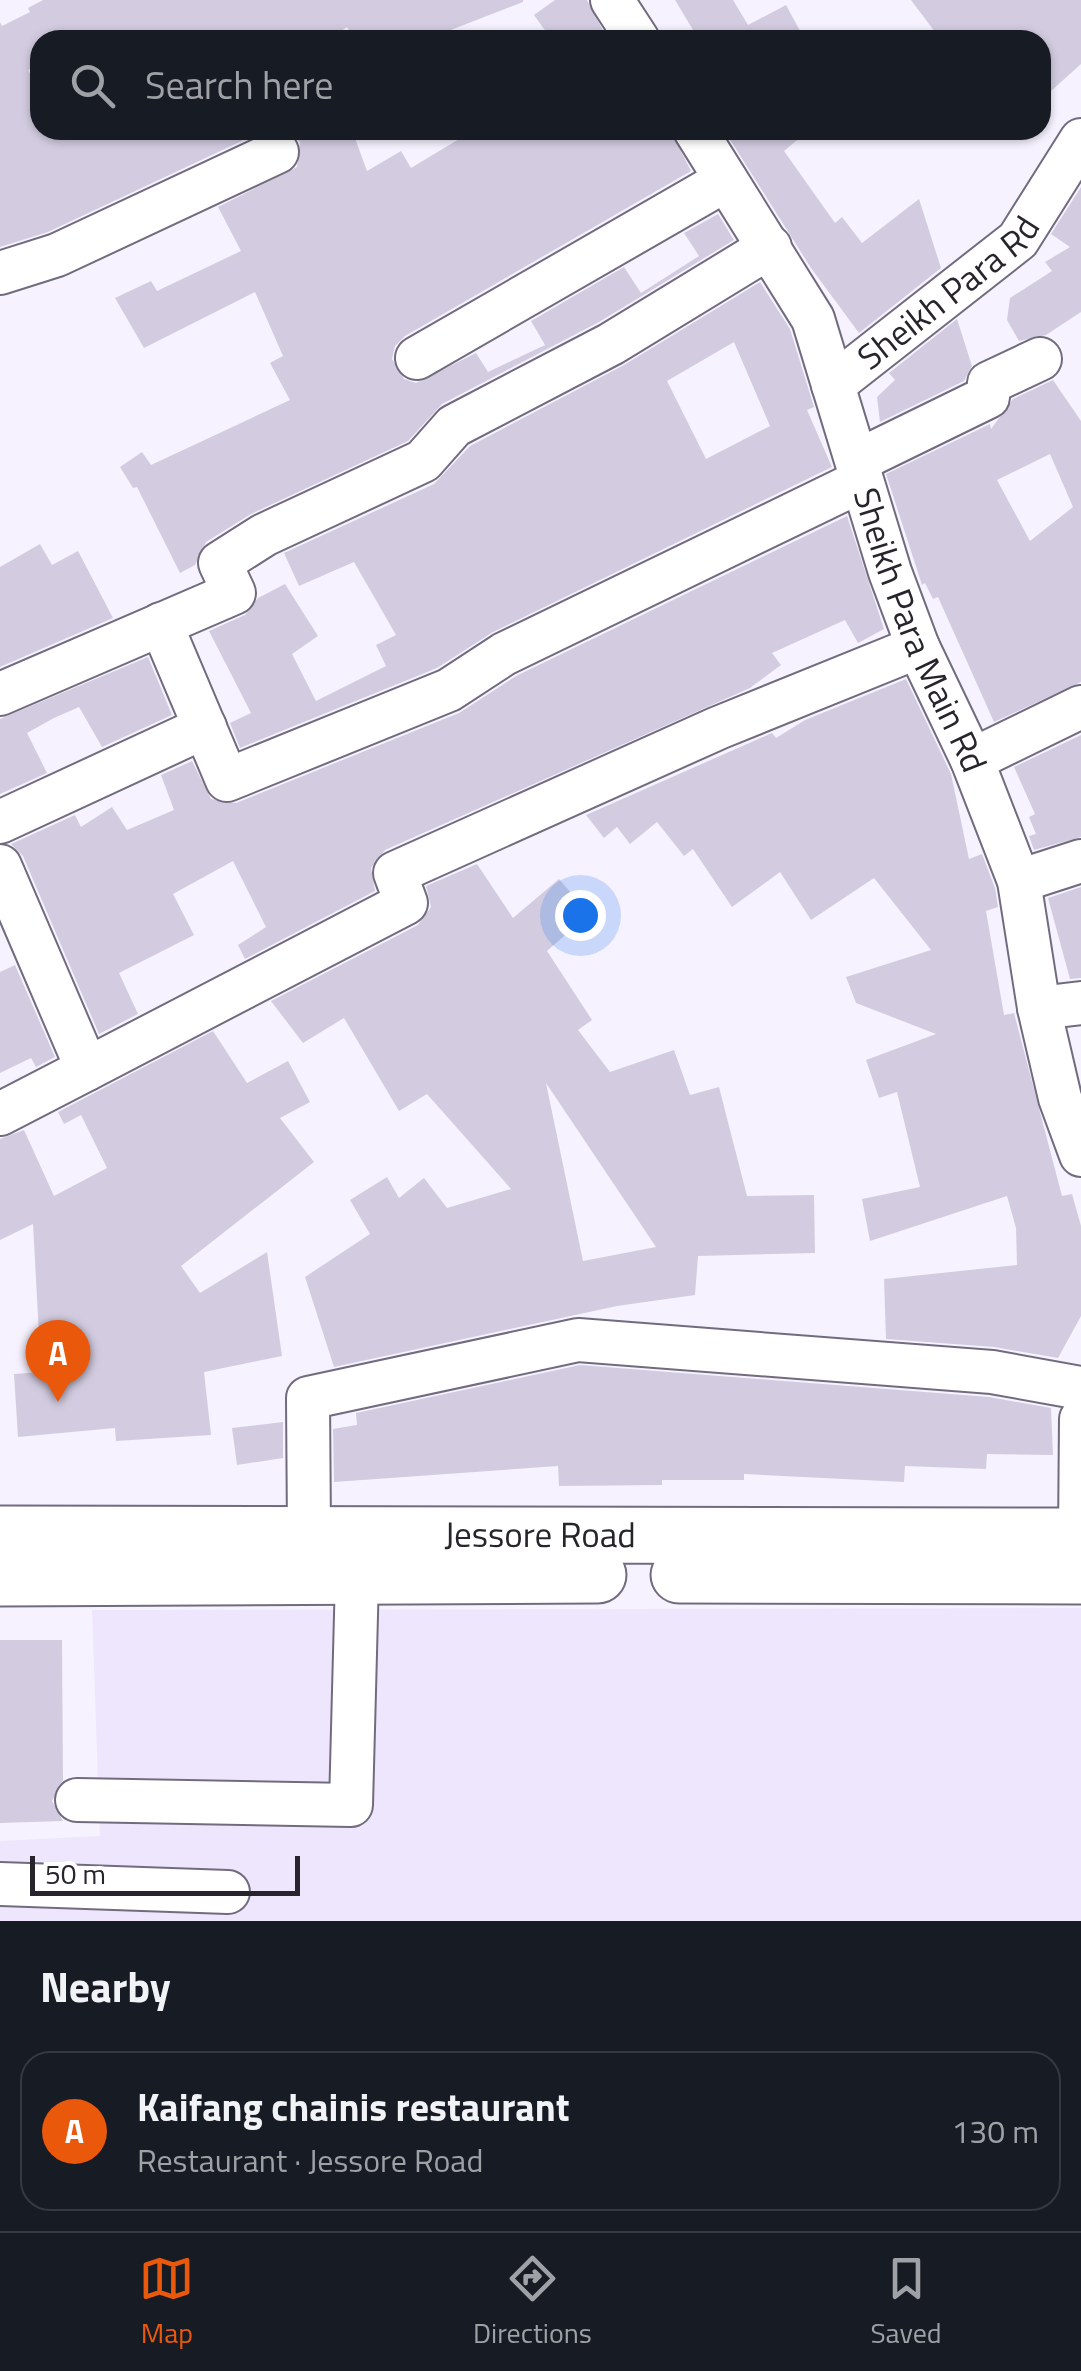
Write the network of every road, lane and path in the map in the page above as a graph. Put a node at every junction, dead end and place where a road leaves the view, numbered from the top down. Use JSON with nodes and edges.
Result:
{"nodes":[{"id":1,"x":612,"y":0,"type":"edge"},
{"id":2,"x":632,"y":30,"type":"edge"},
{"id":3,"x":700,"y":140,"type":"edge"},
{"id":4,"x":1081,"y":140,"type":"edge"},
{"id":5,"x":277,"y":152,"type":"dead end"},
{"id":6,"x":726,"y":180,"type":"junction"},
{"id":7,"x":770,"y":247,"type":"junction"},
{"id":8,"x":0,"y":273,"type":"edge"},
{"id":9,"x":417,"y":358,"type":"dead end"},
{"id":10,"x":1040,"y":359,"type":"dead end"},
{"id":11,"x":833,"y":386,"type":"junction"},
{"id":12,"x":858,"y":471,"type":"junction"},
{"id":13,"x":161,"y":624,"type":"junction"},
{"id":14,"x":918,"y":647,"type":"junction"},
{"id":15,"x":0,"y":694,"type":"edge"},
{"id":16,"x":1081,"y":707,"type":"edge"},
{"id":17,"x":205,"y":727,"type":"junction"},
{"id":18,"x":972,"y":760,"type":"junction"},
{"id":19,"x":0,"y":822,"type":"edge"},
{"id":20,"x":1081,"y":860,"type":"edge"},
{"id":21,"x":0,"y":866,"type":"edge"},
{"id":22,"x":1019,"y":881,"type":"junction"},
{"id":23,"x":1081,"y":1003,"type":"edge"},
{"id":24,"x":1039,"y":1008,"type":"junction"},
{"id":25,"x":87,"y":1069,"type":"junction"},
{"id":26,"x":0,"y":1114,"type":"edge"},
{"id":27,"x":1081,"y":1155,"type":"edge"},
{"id":28,"x":1081,"y":1388,"type":"edge"},
{"id":29,"x":1081,"y":1419,"type":"edge"},
{"id":30,"x":309,"y":1532,"type":"junction"},
{"id":31,"x":0,"y":1534,"type":"edge"},
{"id":32,"x":1072,"y":1551,"type":"edge"},
{"id":33,"x":357,"y":1576,"type":"junction"},
{"id":34,"x":0,"y":1578,"type":"edge"},
{"id":35,"x":77,"y":1800,"type":"dead end"},
{"id":36,"x":0,"y":1884,"type":"edge"},
{"id":37,"x":228,"y":1892,"type":"dead end"}],
"edges":[{"from":1,"to":2,"type":"street"},
{"from":3,"to":6,"type":"street","name":"Sheikh Para Main Rd"},
{"from":4,"to":11,"type":"street","name":"Sheikh Para Rd"},
{"from":5,"to":8,"type":"street"},
{"from":6,"to":7,"type":"street","name":"Sheikh Para Main Rd"},
{"from":6,"to":9,"type":"street"},
{"from":7,"to":11,"type":"street","name":"Sheikh Para Main Rd"},
{"from":7,"to":13,"type":"street"},
{"from":10,"to":12,"type":"street"},
{"from":11,"to":12,"type":"street","name":"Sheikh Para Main Rd"},
{"from":12,"to":14,"type":"street","name":"Sheikh Para Main Rd"},
{"from":12,"to":17,"type":"street"},
{"from":13,"to":15,"type":"street"},
{"from":13,"to":17,"type":"street"},
{"from":14,"to":18,"type":"street","name":"Sheikh Para Main Rd"},
{"from":14,"to":25,"type":"street"},
{"from":16,"to":18,"type":"street"},
{"from":17,"to":19,"type":"street"},
{"from":18,"to":22,"type":"street","name":"Sheikh Para Main Rd"},
{"from":20,"to":22,"type":"street"},
{"from":21,"to":25,"type":"street"},
{"from":22,"to":24,"type":"street","name":"Sheikh Para Main Rd"},
{"from":23,"to":24,"type":"street"},
{"from":24,"to":27,"type":"street","name":"Sheikh Para Main Rd"},
{"from":25,"to":26,"type":"street"},
{"from":28,"to":30,"type":"street"},
{"from":29,"to":32,"type":"street"},
{"from":30,"to":31,"type":"highway","name":"Jessore Road"},
{"from":30,"to":32,"type":"highway","name":"Jessore Road"},
{"from":32,"to":33,"type":"highway"},
{"from":33,"to":34,"type":"highway"},
{"from":33,"to":35,"type":"street"},
{"from":36,"to":37,"type":"street"}]}
